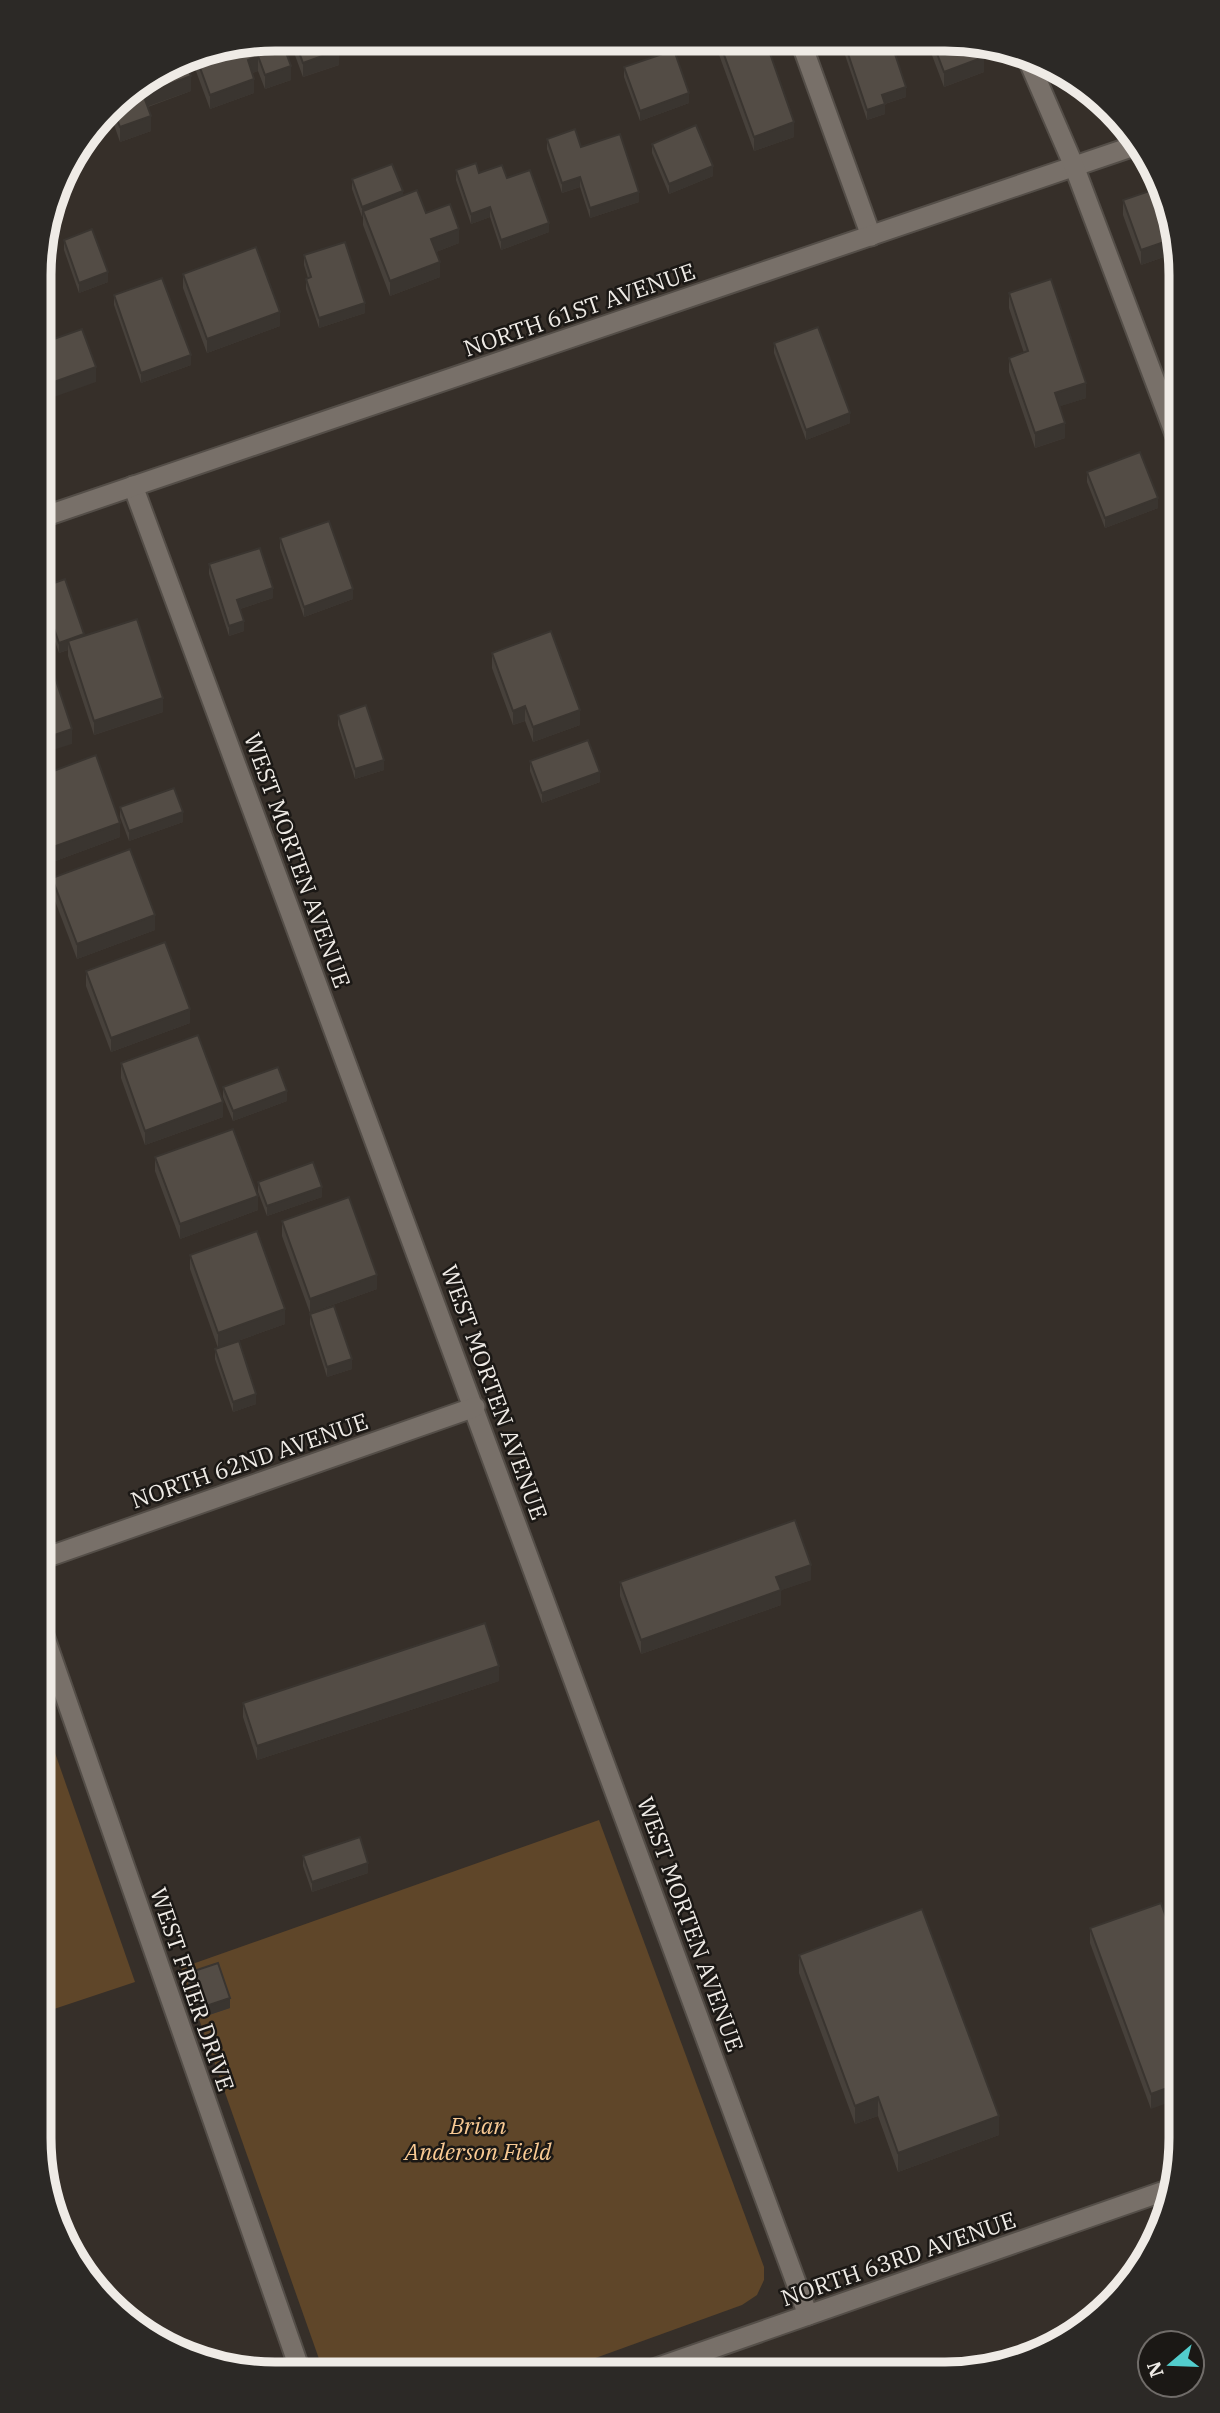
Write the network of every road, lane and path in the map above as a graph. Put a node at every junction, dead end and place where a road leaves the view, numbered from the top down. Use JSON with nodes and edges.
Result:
{"nodes":[{"id":1,"x":804,"y":51,"type":"edge"},
{"id":2,"x":1032,"y":69,"type":"edge"},
{"id":3,"x":1130,"y":147,"type":"edge"},
{"id":4,"x":1074,"y":166,"type":"junction"},
{"id":5,"x":871,"y":236,"type":"junction"},
{"id":6,"x":1169,"y":418,"type":"edge"},
{"id":7,"x":133,"y":486,"type":"junction"},
{"id":8,"x":51,"y":514,"type":"edge"},
{"id":9,"x":475,"y":1407,"type":"junction"},
{"id":10,"x":51,"y":1556,"type":"edge"},
{"id":11,"x":51,"y":1655,"type":"edge"},
{"id":12,"x":1162,"y":2192,"type":"edge"},
{"id":13,"x":808,"y":2315,"type":"junction"},
{"id":14,"x":297,"y":2362,"type":"edge"},
{"id":15,"x":673,"y":2362,"type":"edge"}],
"edges":[{"from":1,"to":5,"type":"street"},
{"from":2,"to":4,"type":"street"},
{"from":3,"to":4,"type":"street","name":"NORTH 61ST AVENUE"},
{"from":4,"to":5,"type":"street","name":"NORTH 61ST AVENUE"},
{"from":4,"to":6,"type":"street"},
{"from":5,"to":7,"type":"street","name":"NORTH 61ST AVENUE"},
{"from":7,"to":8,"type":"street","name":"NORTH 61ST AVENUE"},
{"from":7,"to":9,"type":"street","name":"WEST MORTEN AVENUE"},
{"from":9,"to":10,"type":"street","name":"NORTH 62ND AVENUE"},
{"from":9,"to":13,"type":"street","name":"WEST MORTEN AVENUE"},
{"from":11,"to":14,"type":"street","name":"WEST FRIER DRIVE"},
{"from":12,"to":13,"type":"street","name":"NORTH 63RD AVENUE"},
{"from":13,"to":15,"type":"street","name":"NORTH 63RD AVENUE"}]}
